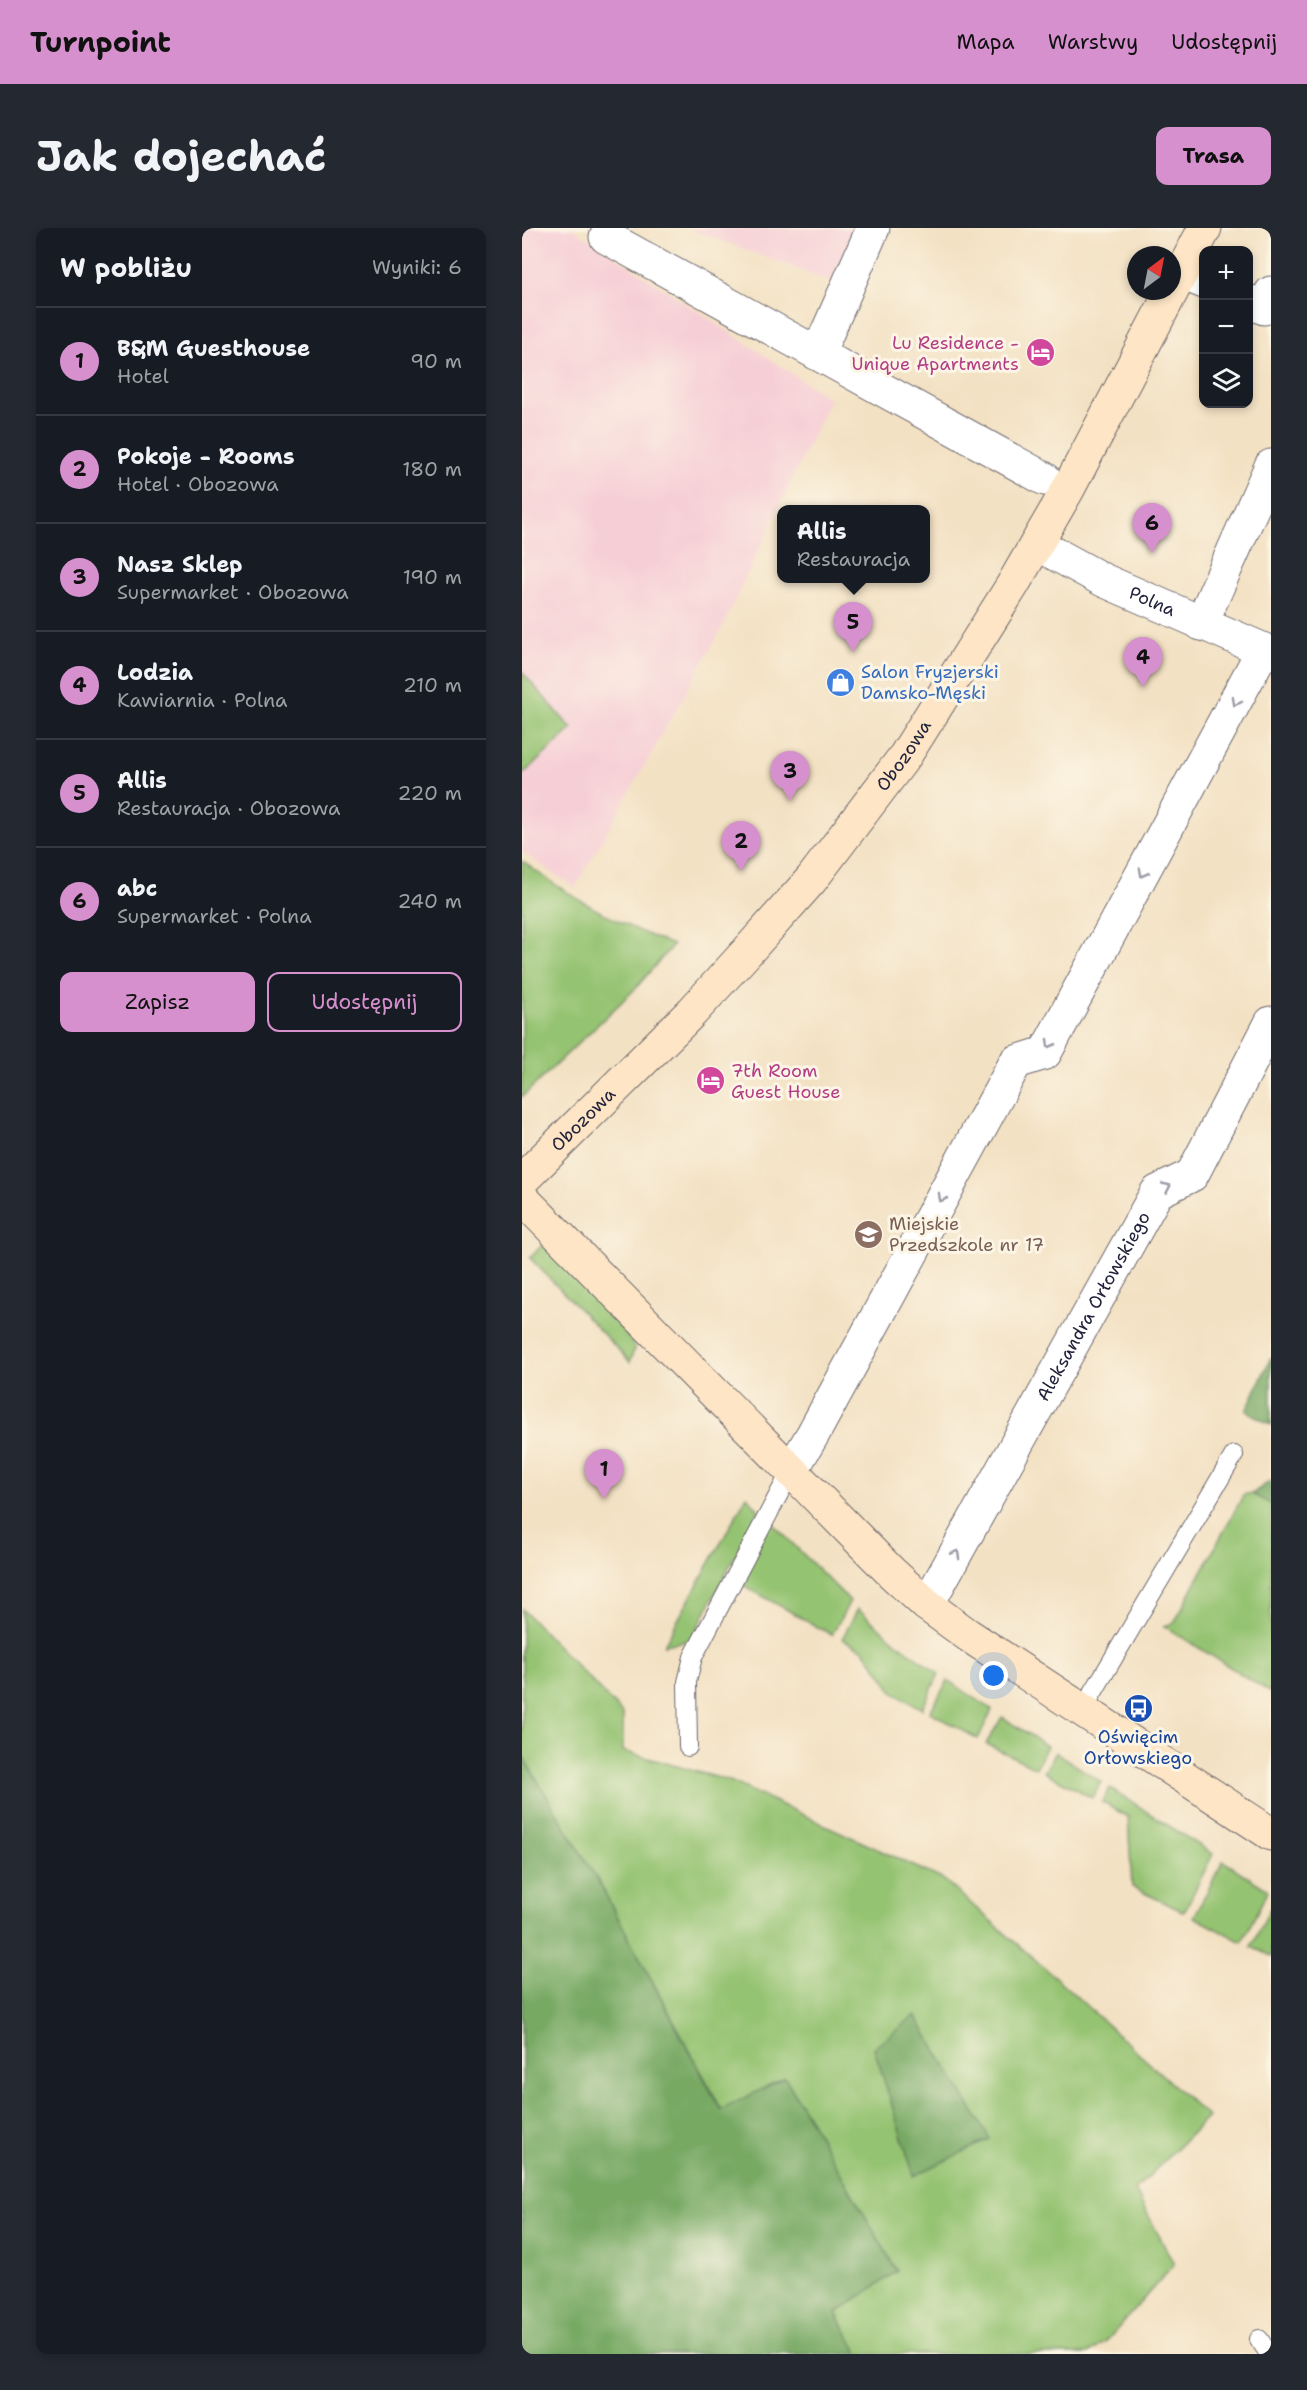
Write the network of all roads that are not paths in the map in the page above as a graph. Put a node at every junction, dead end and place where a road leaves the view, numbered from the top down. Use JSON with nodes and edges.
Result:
{"nodes":[{"id":1,"x":873,"y":228,"type":"edge"},
{"id":2,"x":1205,"y":228,"type":"edge"},
{"id":3,"x":599,"y":233,"type":"edge"},
{"id":4,"x":1193,"y":277,"type":"edge"},
{"id":5,"x":1271,"y":293,"type":"edge"},
{"id":6,"x":1253,"y":303,"type":"edge"},
{"id":7,"x":818,"y":354,"type":"junction"},
{"id":8,"x":1271,"y":466,"type":"edge"},
{"id":9,"x":1045,"y":479,"type":"dead end"},
{"id":10,"x":1037,"y":544,"type":"junction"},
{"id":11,"x":1201,"y":624,"type":"junction"},
{"id":12,"x":1267,"y":652,"type":"edge"},
{"id":13,"x":1271,"y":1023,"type":"edge"},
{"id":14,"x":522,"y":1180,"type":"edge"},
{"id":15,"x":522,"y":1198,"type":"edge"},
{"id":16,"x":1234,"y":1455,"type":"dead end"},
{"id":17,"x":791,"y":1471,"type":"junction"},
{"id":18,"x":927,"y":1605,"type":"junction"},
{"id":19,"x":1082,"y":1711,"type":"junction"},
{"id":20,"x":688,"y":1747,"type":"dead end"},
{"id":21,"x":1271,"y":1834,"type":"edge"}],
"edges":[{"from":1,"to":7,"type":"street"},
{"from":2,"to":4,"type":"street","name":"Obozowa"},
{"from":3,"to":7,"type":"street"},
{"from":4,"to":10,"type":"street","name":"Obozowa"},
{"from":5,"to":6,"type":"street"},
{"from":7,"to":9,"type":"street"},
{"from":8,"to":11,"type":"street"},
{"from":10,"to":11,"type":"street","name":"Polna"},
{"from":10,"to":14,"type":"street","name":"Obozowa"},
{"from":11,"to":12,"type":"street","name":"Polna"},
{"from":12,"to":17,"type":"street","one_way":true},
{"from":18,"to":13,"type":"street","name":"Aleksandra Orłowskiego","one_way":true},
{"from":15,"to":17,"type":"street"},
{"from":16,"to":19,"type":"lane"},
{"from":17,"to":18,"type":"street"},
{"from":17,"to":20,"type":"lane"},
{"from":18,"to":19,"type":"street"},
{"from":19,"to":21,"type":"street"}]}
